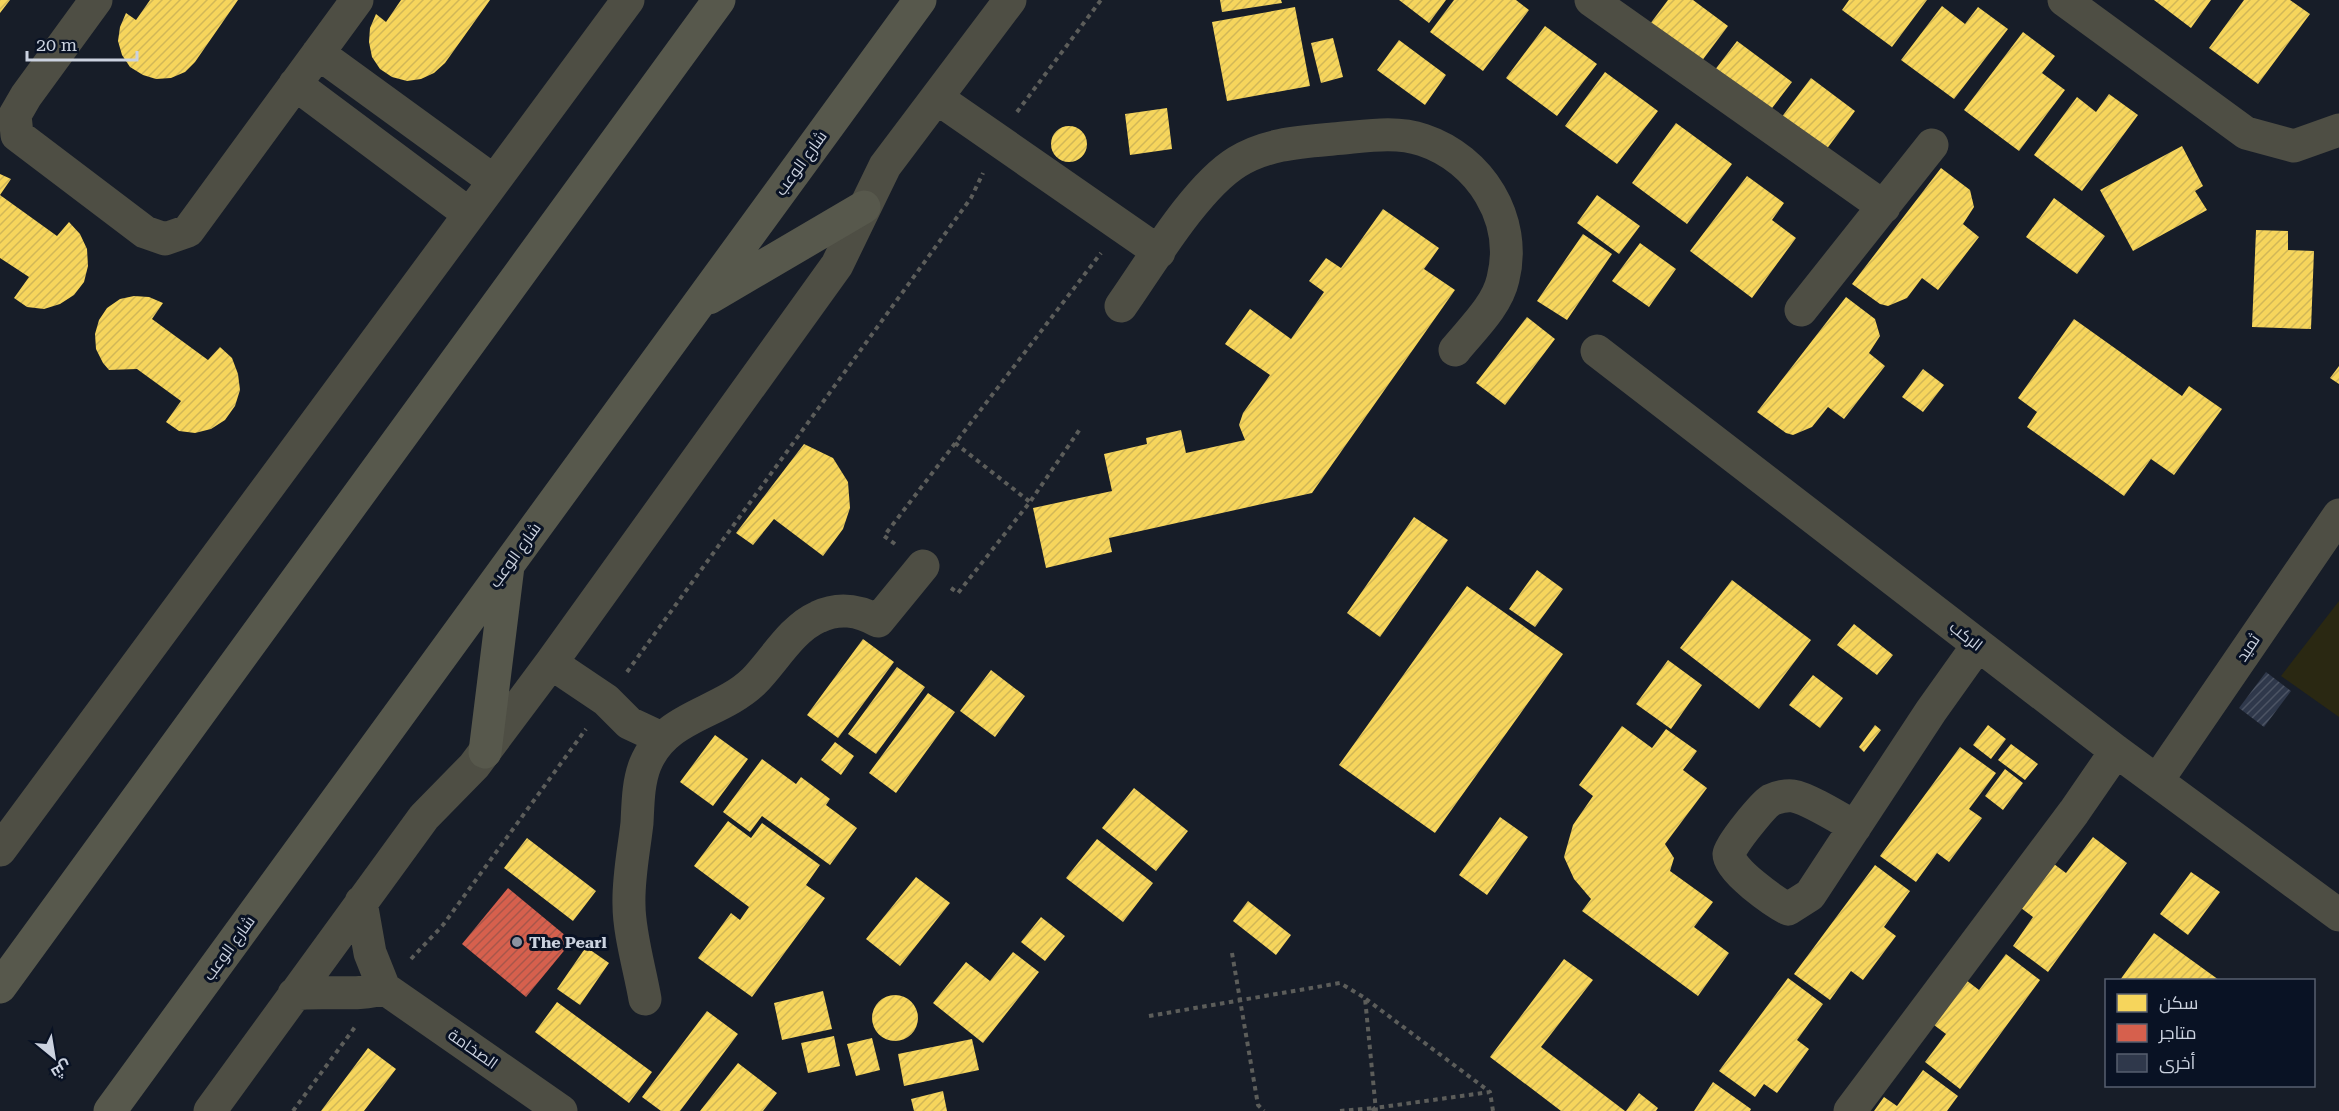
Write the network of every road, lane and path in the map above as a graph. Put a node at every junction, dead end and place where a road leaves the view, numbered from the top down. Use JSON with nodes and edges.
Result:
{"nodes":[{"id":1,"x":96,"y":0,"type":"edge"},
{"id":2,"x":357,"y":0,"type":"edge"},
{"id":3,"x":628,"y":0,"type":"edge"},
{"id":4,"x":719,"y":0,"type":"edge"},
{"id":5,"x":920,"y":0,"type":"edge"},
{"id":6,"x":1010,"y":0,"type":"edge"},
{"id":7,"x":1101,"y":0,"type":"edge"},
{"id":8,"x":1591,"y":0,"type":"edge"},
{"id":9,"x":2064,"y":0,"type":"edge"},
{"id":10,"x":318,"y":52,"type":"junction"},
{"id":11,"x":295,"y":84,"type":"junction"},
{"id":12,"x":937,"y":98,"type":"junction"},
{"id":13,"x":2339,"y":130,"type":"edge"},
{"id":14,"x":998,"y":138,"type":"junction"},
{"id":15,"x":1932,"y":145,"type":"dead end"},
{"id":16,"x":494,"y":181,"type":"junction"},
{"id":17,"x":864,"y":207,"type":"junction"},
{"id":18,"x":1884,"y":207,"type":"junction"},
{"id":19,"x":469,"y":214,"type":"junction"},
{"id":20,"x":1121,"y":226,"type":"junction"},
{"id":21,"x":1159,"y":252,"type":"junction"},
{"id":22,"x":697,"y":305,"type":"junction"},
{"id":23,"x":1121,"y":306,"type":"dead end"},
{"id":24,"x":1801,"y":310,"type":"dead end"},
{"id":25,"x":1455,"y":350,"type":"dead end"},
{"id":26,"x":1597,"y":351,"type":"dead end"},
{"id":27,"x":1080,"y":429,"type":"dead end"},
{"id":28,"x":955,"y":443,"type":"junction"},
{"id":29,"x":1029,"y":502,"type":"junction"},
{"id":30,"x":2339,"y":515,"type":"edge"},
{"id":31,"x":508,"y":564,"type":"junction"},
{"id":32,"x":922,"y":566,"type":"junction"},
{"id":33,"x":1978,"y":645,"type":"junction"},
{"id":34,"x":551,"y":663,"type":"junction"},
{"id":35,"x":606,"y":700,"type":"junction"},
{"id":36,"x":661,"y":738,"type":"junction"},
{"id":37,"x":2116,"y":751,"type":"junction"},
{"id":38,"x":485,"y":752,"type":"junction"},
{"id":39,"x":2157,"y":781,"type":"junction"},
{"id":40,"x":1855,"y":827,"type":"dead end"},
{"id":41,"x":0,"y":850,"type":"edge"},
{"id":42,"x":361,"y":902,"type":"junction"},
{"id":43,"x":2339,"y":915,"type":"edge"},
{"id":44,"x":1232,"y":953,"type":"dead end"},
{"id":45,"x":0,"y":987,"type":"edge"},
{"id":46,"x":384,"y":988,"type":"junction"},
{"id":47,"x":294,"y":994,"type":"junction"},
{"id":48,"x":1365,"y":998,"type":"junction"},
{"id":49,"x":645,"y":999,"type":"dead end"},
{"id":50,"x":1238,"y":1000,"type":"junction"},
{"id":51,"x":1149,"y":1016,"type":"dead end"},
{"id":52,"x":1490,"y":1092,"type":"junction"},
{"id":53,"x":1374,"y":1110,"type":"edge"},
{"id":54,"x":110,"y":1111,"type":"edge"},
{"id":55,"x":210,"y":1111,"type":"edge"},
{"id":56,"x":292,"y":1111,"type":"edge"},
{"id":57,"x":561,"y":1111,"type":"edge"},
{"id":58,"x":1264,"y":1111,"type":"edge"},
{"id":59,"x":1340,"y":1111,"type":"edge"},
{"id":60,"x":1493,"y":1111,"type":"edge"},
{"id":61,"x":1850,"y":1111,"type":"edge"}],
"edges":[{"from":1,"to":11,"type":"street"},
{"from":2,"to":10,"type":"street"},
{"from":3,"to":16,"type":"street"},
{"from":4,"to":45,"type":"main road"},
{"from":5,"to":22,"type":"main road","name":"شارع الوعب"},
{"from":6,"to":12,"type":"street"},
{"from":7,"to":14,"type":"path"},
{"from":8,"to":18,"type":"street"},
{"from":9,"to":13,"type":"street"},
{"from":10,"to":11,"type":"street"},
{"from":10,"to":16,"type":"street"},
{"from":11,"to":19,"type":"street"},
{"from":12,"to":14,"type":"street"},
{"from":12,"to":17,"type":"street"},
{"from":14,"to":20,"type":"street"},
{"from":14,"to":35,"type":"path"},
{"from":15,"to":18,"type":"street"},
{"from":16,"to":19,"type":"street"},
{"from":17,"to":22,"type":"main road"},
{"from":17,"to":34,"type":"street"},
{"from":18,"to":24,"type":"street"},
{"from":19,"to":41,"type":"street"},
{"from":20,"to":21,"type":"street"},
{"from":20,"to":28,"type":"path"},
{"from":21,"to":23,"type":"street"},
{"from":21,"to":25,"type":"street"},
{"from":22,"to":31,"type":"main road","name":"شارع الوعب"},
{"from":26,"to":33,"type":"street","name":"الركب"},
{"from":27,"to":29,"type":"path"},
{"from":28,"to":29,"type":"path"},
{"from":28,"to":32,"type":"path"},
{"from":29,"to":32,"type":"path"},
{"from":30,"to":39,"type":"street","name":"ثميد"},
{"from":31,"to":38,"type":"main road"},
{"from":31,"to":54,"type":"main road","name":"شارع الوعب"},
{"from":32,"to":36,"type":"street"},
{"from":33,"to":37,"type":"street","name":"الركب"},
{"from":33,"to":40,"type":"street"},
{"from":34,"to":35,"type":"street"},
{"from":34,"to":38,"type":"street"},
{"from":35,"to":36,"type":"street"},
{"from":35,"to":46,"type":"path"},
{"from":36,"to":49,"type":"street"},
{"from":37,"to":39,"type":"street","name":"الركب"},
{"from":37,"to":61,"type":"street"},
{"from":38,"to":42,"type":"street"},
{"from":39,"to":43,"type":"street","name":"الركب"},
{"from":42,"to":46,"type":"street"},
{"from":42,"to":47,"type":"street"},
{"from":44,"to":50,"type":"path"},
{"from":46,"to":47,"type":"street"},
{"from":46,"to":56,"type":"path"},
{"from":46,"to":57,"type":"street","name":"الصخامة"},
{"from":47,"to":55,"type":"street"},
{"from":48,"to":50,"type":"path"},
{"from":48,"to":52,"type":"path"},
{"from":48,"to":53,"type":"path"},
{"from":50,"to":51,"type":"path"},
{"from":50,"to":58,"type":"path"},
{"from":52,"to":53,"type":"path"},
{"from":52,"to":60,"type":"path"},
{"from":53,"to":59,"type":"path"}]}
